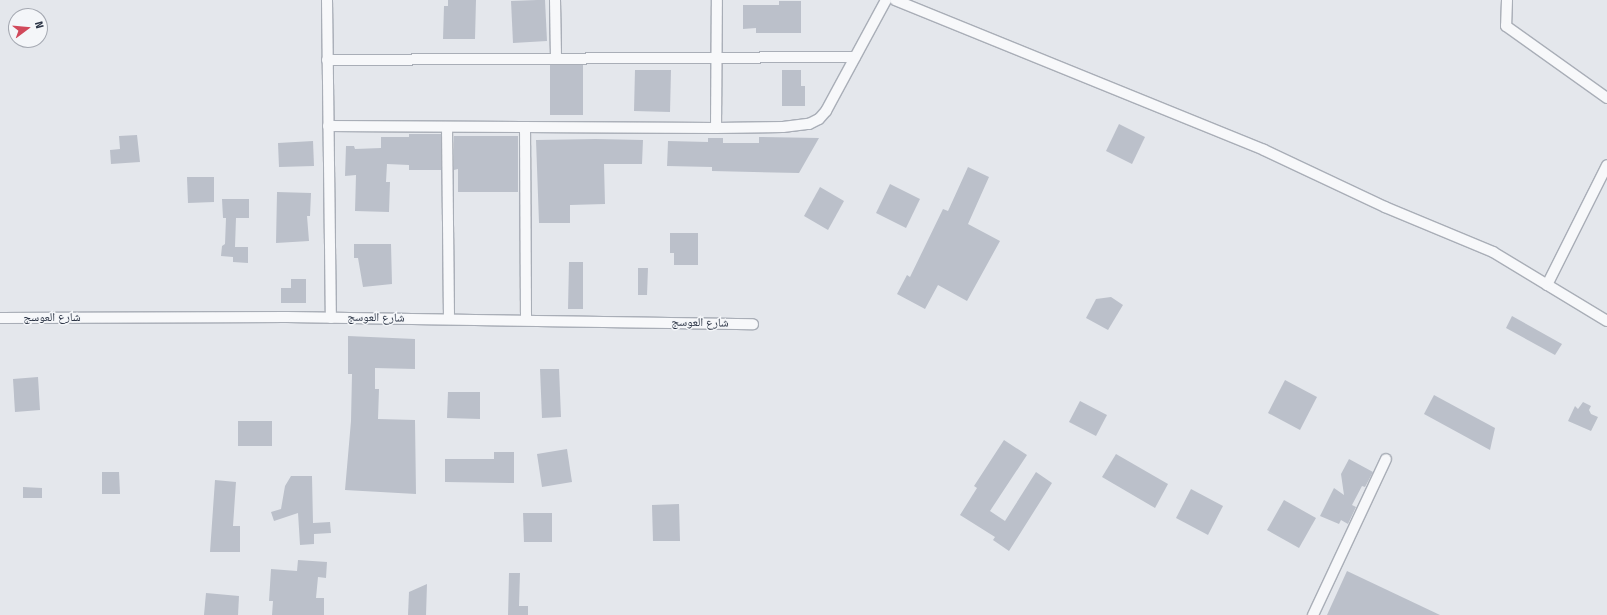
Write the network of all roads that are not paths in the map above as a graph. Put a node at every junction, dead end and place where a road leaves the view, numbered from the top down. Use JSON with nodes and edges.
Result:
{"nodes":[{"id":1,"x":327,"y":0,"type":"edge"},
{"id":2,"x":555,"y":0,"type":"edge"},
{"id":3,"x":717,"y":0,"type":"edge"},
{"id":4,"x":886,"y":0,"type":"edge"},
{"id":5,"x":895,"y":0,"type":"edge"},
{"id":6,"x":1507,"y":0,"type":"edge"},
{"id":7,"x":855,"y":57,"type":"junction"},
{"id":8,"x":717,"y":58,"type":"junction"},
{"id":9,"x":556,"y":59,"type":"junction"},
{"id":10,"x":327,"y":60,"type":"junction"},
{"id":11,"x":1607,"y":98,"type":"edge"},
{"id":12,"x":328,"y":126,"type":"junction"},
{"id":13,"x":447,"y":126,"type":"junction"},
{"id":14,"x":525,"y":127,"type":"junction"},
{"id":15,"x":716,"y":128,"type":"junction"},
{"id":16,"x":1607,"y":165,"type":"edge"},
{"id":17,"x":1547,"y":286,"type":"junction"},
{"id":18,"x":0,"y":318,"type":"edge"},
{"id":19,"x":331,"y":318,"type":"junction"},
{"id":20,"x":449,"y":320,"type":"junction"},
{"id":21,"x":526,"y":320,"type":"junction"},
{"id":22,"x":1607,"y":321,"type":"edge"},
{"id":23,"x":753,"y":324,"type":"dead end"},
{"id":24,"x":1386,"y":459,"type":"dead end"},
{"id":25,"x":1313,"y":615,"type":"edge"}],
"edges":[{"from":1,"to":10,"type":"street"},
{"from":2,"to":9,"type":"street"},
{"from":3,"to":8,"type":"street"},
{"from":4,"to":7,"type":"street"},
{"from":5,"to":17,"type":"street"},
{"from":6,"to":11,"type":"street"},
{"from":7,"to":8,"type":"street"},
{"from":7,"to":15,"type":"street"},
{"from":8,"to":9,"type":"street"},
{"from":8,"to":15,"type":"street"},
{"from":9,"to":10,"type":"street"},
{"from":10,"to":12,"type":"street"},
{"from":12,"to":13,"type":"street"},
{"from":12,"to":19,"type":"street"},
{"from":13,"to":14,"type":"street"},
{"from":13,"to":20,"type":"street"},
{"from":14,"to":15,"type":"street"},
{"from":14,"to":21,"type":"street"},
{"from":16,"to":17,"type":"street"},
{"from":17,"to":22,"type":"street"},
{"from":18,"to":19,"type":"street","name":"شارع العوسج"},
{"from":19,"to":20,"type":"street","name":"شارع العوسج"},
{"from":20,"to":21,"type":"street","name":"شارع العوسج"},
{"from":21,"to":23,"type":"street","name":"شارع العوسج"},
{"from":24,"to":25,"type":"street"}]}
